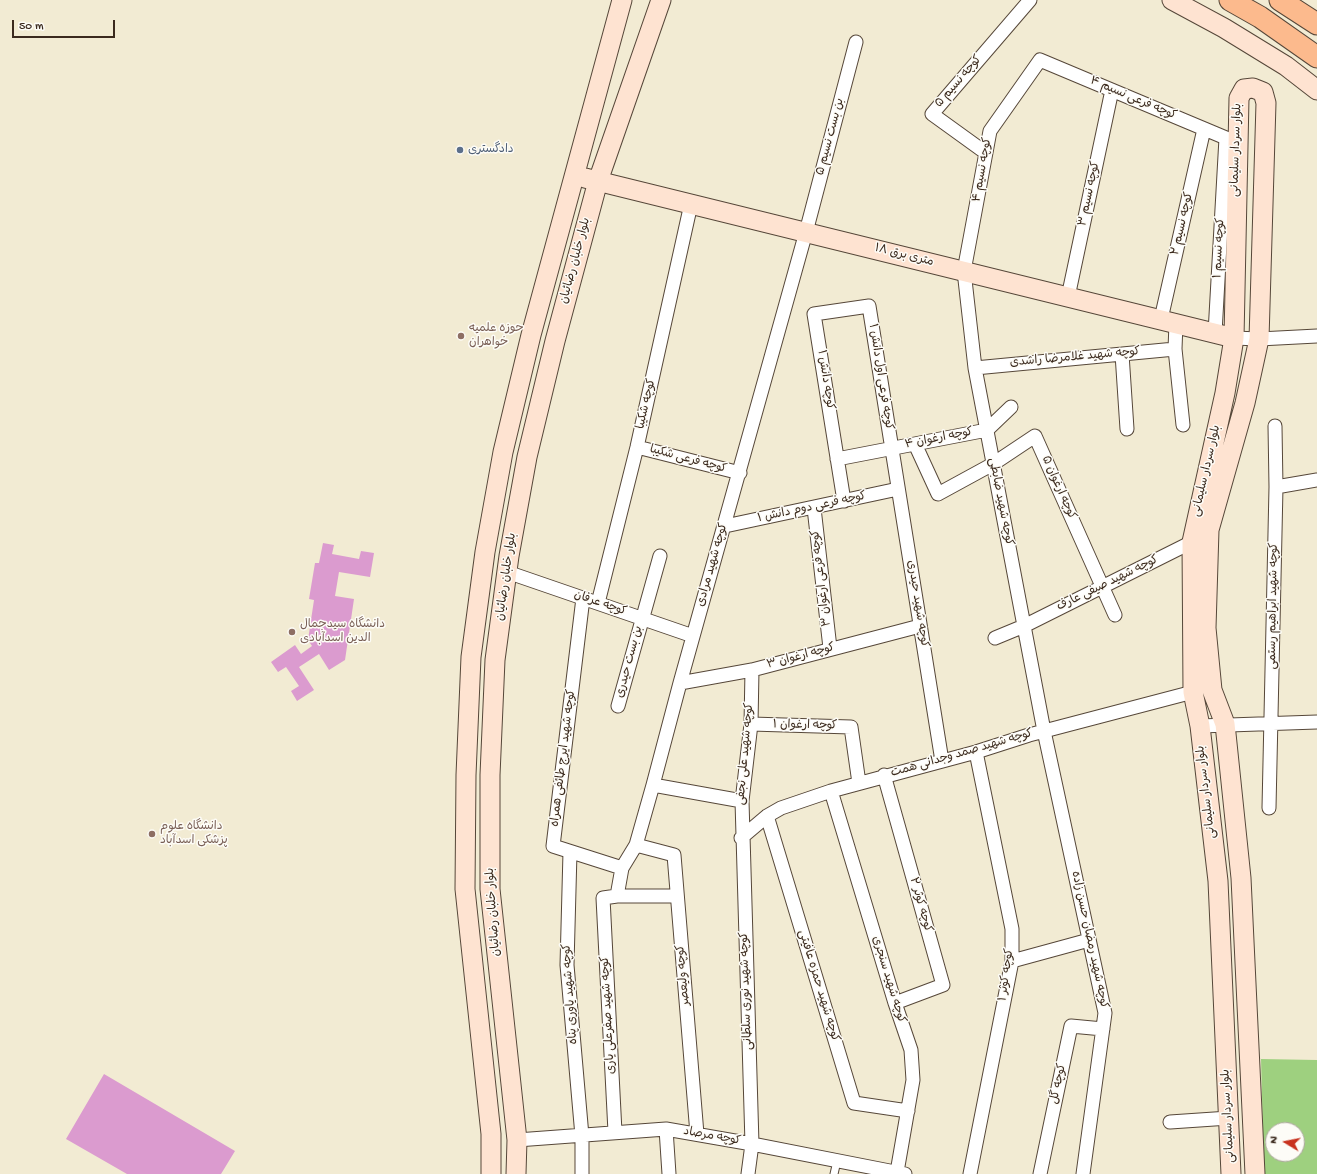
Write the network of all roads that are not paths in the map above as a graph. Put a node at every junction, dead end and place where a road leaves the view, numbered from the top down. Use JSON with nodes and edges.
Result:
{"nodes":[{"id":1,"x":622,"y":0,"type":"edge"},
{"id":2,"x":661,"y":0,"type":"edge"},
{"id":3,"x":1030,"y":0,"type":"edge"},
{"id":4,"x":1172,"y":0,"type":"edge"},
{"id":5,"x":1230,"y":0,"type":"edge"},
{"id":6,"x":1280,"y":0,"type":"edge"},
{"id":7,"x":1317,"y":24,"type":"edge"},
{"id":8,"x":856,"y":42,"type":"dead end"},
{"id":9,"x":1317,"y":57,"type":"edge"},
{"id":10,"x":1040,"y":60,"type":"joint"},
{"id":11,"x":1112,"y":90,"type":"junction"},
{"id":12,"x":1317,"y":90,"type":"edge"},
{"id":13,"x":1204,"y":129,"type":"junction"},
{"id":14,"x":1226,"y":138,"type":"joint"},
{"id":15,"x":986,"y":153,"type":"junction"},
{"id":16,"x":574,"y":175,"type":"junction"},
{"id":17,"x":598,"y":181,"type":"junction"},
{"id":18,"x":691,"y":204,"type":"junction"},
{"id":19,"x":806,"y":232,"type":"junction"},
{"id":20,"x":964,"y":271,"type":"junction"},
{"id":21,"x":1068,"y":297,"type":"junction"},
{"id":22,"x":869,"y":306,"type":"joint"},
{"id":23,"x":1169,"y":321,"type":"junction"},
{"id":24,"x":1215,"y":333,"type":"junction"},
{"id":25,"x":1317,"y":336,"type":"edge"},
{"id":26,"x":1234,"y":338,"type":"junction"},
{"id":27,"x":1259,"y":339,"type":"junction"},
{"id":28,"x":1175,"y":349,"type":"junction"},
{"id":29,"x":1122,"y":354,"type":"junction"},
{"id":30,"x":975,"y":368,"type":"junction"},
{"id":31,"x":1011,"y":407,"type":"dead end"},
{"id":32,"x":1183,"y":425,"type":"dead end"},
{"id":33,"x":1275,"y":426,"type":"dead end"},
{"id":34,"x":1127,"y":429,"type":"dead end"},
{"id":35,"x":987,"y":430,"type":"junction"},
{"id":36,"x":915,"y":444,"type":"junction"},
{"id":37,"x":637,"y":447,"type":"junction"},
{"id":38,"x":892,"y":448,"type":"junction"},
{"id":39,"x":837,"y":459,"type":"junction"},
{"id":40,"x":993,"y":464,"type":"junction"},
{"id":41,"x":740,"y":473,"type":"junction"},
{"id":42,"x":1317,"y":480,"type":"edge"},
{"id":43,"x":1276,"y":487,"type":"junction"},
{"id":44,"x":898,"y":489,"type":"junction"},
{"id":45,"x":844,"y":501,"type":"junction"},
{"id":46,"x":814,"y":508,"type":"junction"},
{"id":47,"x":725,"y":526,"type":"junction"},
{"id":48,"x":1192,"y":542,"type":"junction"},
{"id":49,"x":660,"y":556,"type":"dead end"},
{"id":50,"x":507,"y":572,"type":"junction"},
{"id":51,"x":1101,"y":587,"type":"junction"},
{"id":52,"x":583,"y":598,"type":"junction"},
{"id":53,"x":598,"y":603,"type":"junction"},
{"id":54,"x":1115,"y":615,"type":"dead end"},
{"id":55,"x":642,"y":618,"type":"junction"},
{"id":56,"x":920,"y":626,"type":"junction"},
{"id":57,"x":1024,"y":626,"type":"junction"},
{"id":58,"x":693,"y":636,"type":"junction"},
{"id":59,"x":995,"y":638,"type":"dead end"},
{"id":60,"x":830,"y":648,"type":"junction"},
{"id":61,"x":752,"y":670,"type":"junction"},
{"id":62,"x":680,"y":683,"type":"junction"},
{"id":63,"x":1212,"y":690,"type":"junction"},
{"id":64,"x":1193,"y":692,"type":"junction"},
{"id":65,"x":618,"y":706,"type":"dead end"},
{"id":66,"x":1317,"y":722,"type":"edge"},
{"id":67,"x":751,"y":724,"type":"junction"},
{"id":68,"x":1225,"y":724,"type":"junction"},
{"id":69,"x":1272,"y":724,"type":"junction"},
{"id":70,"x":1200,"y":726,"type":"junction"},
{"id":71,"x":1044,"y":731,"type":"junction"},
{"id":72,"x":976,"y":752,"type":"junction"},
{"id":73,"x":942,"y":761,"type":"junction"},
{"id":74,"x":884,"y":775,"type":"junction"},
{"id":75,"x":859,"y":783,"type":"junction"},
{"id":76,"x":653,"y":785,"type":"junction"},
{"id":77,"x":830,"y":791,"type":"junction"},
{"id":78,"x":742,"y":801,"type":"junction"},
{"id":79,"x":1269,"y":808,"type":"dead end"},
{"id":80,"x":767,"y":816,"type":"junction"},
{"id":81,"x":741,"y":838,"type":"junction"},
{"id":82,"x":636,"y":845,"type":"junction"},
{"id":83,"x":570,"y":852,"type":"junction"},
{"id":84,"x":622,"y":868,"type":"junction"},
{"id":85,"x":617,"y":896,"type":"junction"},
{"id":86,"x":677,"y":896,"type":"junction"},
{"id":87,"x":1089,"y":940,"type":"junction"},
{"id":88,"x":1012,"y":961,"type":"junction"},
{"id":89,"x":895,"y":1003,"type":"junction"},
{"id":90,"x":1103,"y":1029,"type":"junction"},
{"id":91,"x":908,"y":1111,"type":"junction"},
{"id":92,"x":1229,"y":1118,"type":"junction"},
{"id":93,"x":1170,"y":1122,"type":"dead end"},
{"id":94,"x":666,"y":1129,"type":"junction"},
{"id":95,"x":614,"y":1132,"type":"junction"},
{"id":96,"x":697,"y":1134,"type":"junction"},
{"id":97,"x":582,"y":1136,"type":"junction"},
{"id":98,"x":517,"y":1140,"type":"junction"},
{"id":99,"x":491,"y":1142,"type":"junction"},
{"id":100,"x":752,"y":1144,"type":"junction"},
{"id":101,"x":837,"y":1160,"type":"junction"},
{"id":102,"x":893,"y":1173,"type":"edge"},
{"id":103,"x":491,"y":1174,"type":"edge"},
{"id":104,"x":516,"y":1174,"type":"edge"},
{"id":105,"x":582,"y":1174,"type":"edge"},
{"id":106,"x":670,"y":1174,"type":"edge"},
{"id":107,"x":748,"y":1174,"type":"edge"},
{"id":108,"x":834,"y":1174,"type":"edge"},
{"id":109,"x":970,"y":1174,"type":"edge"},
{"id":110,"x":1040,"y":1174,"type":"edge"},
{"id":111,"x":1083,"y":1174,"type":"edge"},
{"id":112,"x":1231,"y":1174,"type":"edge"},
{"id":113,"x":1255,"y":1174,"type":"edge"}],
"edges":[{"from":1,"to":16,"type":"main road","name":"بلوار خلبان رضائیان"},
{"from":2,"to":17,"type":"main road","name":"بلوار خلبان رضائیان"},
{"from":3,"to":15,"type":"street","name":"کوچه نسیم ۵"},
{"from":4,"to":12,"type":"main road"},
{"from":5,"to":9,"type":"main road"},
{"from":6,"to":7,"type":"main road"},
{"from":8,"to":19,"type":"street","name":"بن بست نسیم ۵"},
{"from":10,"to":11,"type":"street","name":"کوچه فرعی نسیم ۴"},
{"from":10,"to":15,"type":"street","name":"کوچه نسیم ۴"},
{"from":11,"to":13,"type":"street","name":"کوچه فرعی نسیم ۴"},
{"from":11,"to":21,"type":"street","name":"کوچه نسیم ۳"},
{"from":13,"to":14,"type":"street","name":"کوچه فرعی نسیم ۴"},
{"from":13,"to":23,"type":"street","name":"کوچه نسیم ۲"},
{"from":14,"to":24,"type":"street","name":"کوچه نسیم ۱"},
{"from":15,"to":20,"type":"street","name":"کوچه نسیم ۴"},
{"from":16,"to":17,"type":"main road","name":"۱۸ متری برق"},
{"from":16,"to":99,"type":"main road","name":"بلوار خلبان رضائیان"},
{"from":17,"to":18,"type":"main road","name":"۱۸ متری برق"},
{"from":17,"to":50,"type":"main road","name":"بلوار خلبان رضائیان"},
{"from":18,"to":19,"type":"main road","name":"۱۸ متری برق"},
{"from":18,"to":37,"type":"street","name":"کوچه شکیبا"},
{"from":19,"to":20,"type":"main road","name":"۱۸ متری برق"},
{"from":19,"to":41,"type":"street","name":"کوچه شهید مرادی"},
{"from":20,"to":21,"type":"main road","name":"۱۸ متری برق"},
{"from":20,"to":30,"type":"street","name":"کوچه شهید ضابطی"},
{"from":21,"to":23,"type":"main road","name":"۱۸ متری برق"},
{"from":22,"to":38,"type":"street","name":"کوچه فرعی اول دانش ۱"},
{"from":22,"to":39,"type":"street","name":"کوچه دانش ۱"},
{"from":23,"to":24,"type":"main road","name":"۱۸ متری برق"},
{"from":23,"to":28,"type":"street","name":"کوچه نسیم ۲"},
{"from":24,"to":26,"type":"main road","name":"۱۸ متری برق"},
{"from":25,"to":27,"type":"street"},
{"from":26,"to":27,"type":"street"},
{"from":26,"to":27,"type":"main road","name":"بلوار سردار سلیمانی"},
{"from":26,"to":48,"type":"main road","name":"بلوار سردار سلیمانی"},
{"from":27,"to":63,"type":"main road","name":"بلوار سردار سلیمانی"},
{"from":28,"to":29,"type":"street","name":"کوچه شهید غلامرضا راشدی"},
{"from":28,"to":32,"type":"street","name":"کوچه نسیم ۲"},
{"from":29,"to":30,"type":"street","name":"کوچه شهید غلامرضا راشدی"},
{"from":29,"to":34,"type":"street"},
{"from":30,"to":35,"type":"street","name":"کوچه شهید ضابطی"},
{"from":31,"to":35,"type":"street"},
{"from":33,"to":43,"type":"street","name":"کوچه شهید ابراهیم رستمی"},
{"from":35,"to":36,"type":"street","name":"کوچه ارغوان ۴"},
{"from":35,"to":40,"type":"street","name":"کوچه شهید ضابطی"},
{"from":36,"to":38,"type":"street","name":"کوچه ارغوان ۴"},
{"from":36,"to":40,"type":"street"},
{"from":37,"to":41,"type":"street","name":"کوچه فرعی شکیبا"},
{"from":37,"to":53,"type":"street","name":"کوچه شکیبا"},
{"from":38,"to":39,"type":"street","name":"کوچه ارغوان ۴"},
{"from":38,"to":44,"type":"street","name":"کوچه شهید حیدری"},
{"from":39,"to":45,"type":"street","name":"کوچه دانش ۱"},
{"from":40,"to":51,"type":"street","name":"کوچه ارغوان ۵"},
{"from":40,"to":57,"type":"street","name":"کوچه شهید ضابطی"},
{"from":41,"to":47,"type":"street","name":"کوچه شهید مرادی"},
{"from":42,"to":43,"type":"street"},
{"from":43,"to":69,"type":"street","name":"کوچه شهید ابراهیم رستمی"},
{"from":44,"to":45,"type":"street","name":"کوچه فرعی دوم دانش ۱"},
{"from":44,"to":56,"type":"street","name":"کوچه شهید حیدری"},
{"from":45,"to":46,"type":"street","name":"کوچه فرعی دوم دانش ۱"},
{"from":46,"to":47,"type":"street","name":"کوچه فرعی دوم دانش ۱"},
{"from":46,"to":60,"type":"street","name":"کوچه فرعی ارغوان ۳"},
{"from":47,"to":58,"type":"street","name":"کوچه شهید مرادی"},
{"from":48,"to":51,"type":"street","name":"کوچه شهید صیفی عارف"},
{"from":48,"to":64,"type":"main road","name":"بلوار سردار سلیمانی"},
{"from":49,"to":55,"type":"street","name":"بن بست حیدری"},
{"from":50,"to":52,"type":"street","name":"کوچه عرفان"},
{"from":50,"to":98,"type":"main road","name":"بلوار خلبان رضائیان"},
{"from":51,"to":54,"type":"street"},
{"from":51,"to":57,"type":"street","name":"کوچه شهید صیفی عارف"},
{"from":52,"to":53,"type":"street","name":"کوچه عرفان"},
{"from":52,"to":83,"type":"street","name":"کوچه شهید ایرج طائفی همراه"},
{"from":53,"to":55,"type":"street","name":"کوچه عرفان"},
{"from":55,"to":58,"type":"street","name":"کوچه عرفان"},
{"from":55,"to":65,"type":"street","name":"بن بست حیدری"},
{"from":56,"to":60,"type":"street","name":"کوچه ارغوان ۳"},
{"from":56,"to":73,"type":"street","name":"کوچه شهید حیدری"},
{"from":57,"to":59,"type":"street","name":"کوچه شهید صیفی عارف"},
{"from":57,"to":71,"type":"street","name":"کوچه شهید ضابطی"},
{"from":58,"to":62,"type":"street","name":"کوچه شهید مرادی"},
{"from":60,"to":61,"type":"street","name":"کوچه ارغوان ۳"},
{"from":61,"to":62,"type":"street","name":"کوچه ارغوان ۳"},
{"from":61,"to":67,"type":"street","name":"کوچه شهید علی نجفی"},
{"from":62,"to":76,"type":"street","name":"کوچه شهید مرادی"},
{"from":63,"to":64,"type":"main road"},
{"from":63,"to":68,"type":"main road","name":"بلوار سردار سلیمانی"},
{"from":64,"to":70,"type":"main road","name":"بلوار سردار سلیمانی"},
{"from":64,"to":71,"type":"street","name":"کوچه شهید صمد وجدانی همت"},
{"from":66,"to":69,"type":"street"},
{"from":67,"to":75,"type":"street","name":"کوچه ارغوان ۱"},
{"from":67,"to":78,"type":"street","name":"کوچه شهید علی نجفی"},
{"from":68,"to":69,"type":"street"},
{"from":68,"to":70,"type":"street"},
{"from":68,"to":113,"type":"main road","name":"بلوار سردار سلیمانی"},
{"from":69,"to":79,"type":"street","name":"کوچه شهید ابراهیم رستمی"},
{"from":70,"to":92,"type":"main road","name":"بلوار سردار سلیمانی"},
{"from":71,"to":72,"type":"street","name":"کوچه شهید صمد وجدانی همت"},
{"from":71,"to":87,"type":"street","name":"کوچه شهید رمضان حسن زاده"},
{"from":72,"to":73,"type":"street","name":"کوچه شهید صمد وجدانی همت"},
{"from":72,"to":88,"type":"street","name":"کوچه کوثر ۱"},
{"from":73,"to":74,"type":"street","name":"کوچه شهید صمد وجدانی همت"},
{"from":74,"to":75,"type":"street","name":"کوچه شهید صمد وجدانی همت"},
{"from":74,"to":89,"type":"street","name":"کوچه کوثر ۲"},
{"from":75,"to":77,"type":"street","name":"کوچه شهید صمد وجدانی همت"},
{"from":76,"to":78,"type":"street"},
{"from":76,"to":82,"type":"street","name":"کوچه شهید مرادی"},
{"from":77,"to":80,"type":"street","name":"کوچه شهید صمد وجدانی همت"},
{"from":77,"to":89,"type":"street","name":"کوچه شهید سنجری"},
{"from":78,"to":81,"type":"street","name":"کوچه شهید علی نجفی"},
{"from":80,"to":81,"type":"street","name":"کوچه شهید صمد وجدانی همت"},
{"from":80,"to":91,"type":"street","name":"کوچه شهید حمزه عافیتی"},
{"from":81,"to":100,"type":"street","name":"کوچه شهید نوری سلطانی"},
{"from":82,"to":84,"type":"street","name":"کوچه شهید مرادی"},
{"from":82,"to":86,"type":"street","name":"کوچه ولیعصر"},
{"from":83,"to":84,"type":"street","name":"کوچه شهید ایرج طائفی همراه"},
{"from":83,"to":97,"type":"street","name":"کوچه شهید یاوری پناه"},
{"from":84,"to":85,"type":"street","name":"کوچه شهید مرادی"},
{"from":85,"to":86,"type":"street"},
{"from":85,"to":95,"type":"street","name":"کوچه شهید صفرعلی یاری"},
{"from":86,"to":96,"type":"street","name":"کوچه ولیعصر"},
{"from":87,"to":88,"type":"street"},
{"from":87,"to":90,"type":"street","name":"کوچه شهید رمضان حسن زاده"},
{"from":88,"to":109,"type":"street","name":"کوچه کوثر ۱"},
{"from":89,"to":91,"type":"street","name":"کوچه شهید سنجری"},
{"from":90,"to":110,"type":"street","name":"کوچه گل"},
{"from":90,"to":111,"type":"street","name":"کوچه شهید رمضان حسن زاده"},
{"from":91,"to":102,"type":"street","name":"کوچه شهید سنجری"},
{"from":92,"to":93,"type":"street"},
{"from":92,"to":112,"type":"main road","name":"بلوار سردار سلیمانی"},
{"from":94,"to":95,"type":"street","name":"کوچه مرصاد"},
{"from":94,"to":96,"type":"street","name":"کوچه مرصاد"},
{"from":94,"to":106,"type":"street"},
{"from":95,"to":97,"type":"street","name":"کوچه مرصاد"},
{"from":96,"to":100,"type":"street","name":"کوچه مرصاد"},
{"from":97,"to":98,"type":"street","name":"کوچه مرصاد"},
{"from":97,"to":105,"type":"street","name":"کوچه شهید یاوری پناه"},
{"from":98,"to":99,"type":"main road"},
{"from":98,"to":104,"type":"main road","name":"بلوار خلبان رضائیان"},
{"from":99,"to":103,"type":"main road","name":"بلوار خلبان رضائیان"},
{"from":100,"to":101,"type":"street","name":"کوچه مرصاد"},
{"from":100,"to":107,"type":"street","name":"کوچه شهید نوری سلطانی"},
{"from":101,"to":102,"type":"street","name":"کوچه مرصاد"},
{"from":101,"to":108,"type":"lane"}]}
